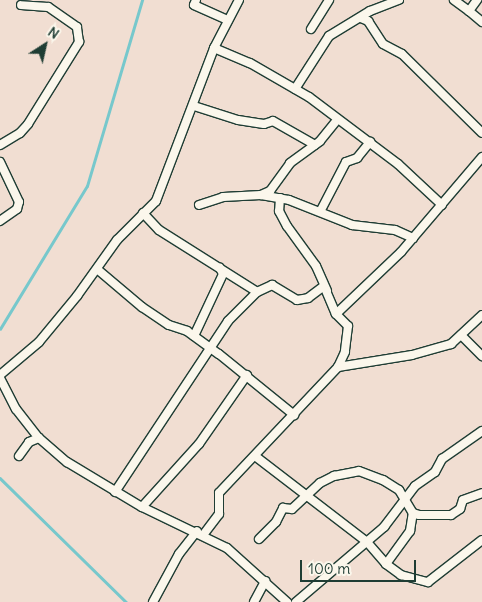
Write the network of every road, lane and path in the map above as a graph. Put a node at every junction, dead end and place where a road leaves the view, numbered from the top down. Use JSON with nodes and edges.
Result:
{"nodes":[{"id":1,"x":196,"y":0,"type":"edge"},
{"id":2,"x":239,"y":0,"type":"edge"},
{"id":3,"x":329,"y":0,"type":"edge"},
{"id":4,"x":399,"y":0,"type":"edge"},
{"id":5,"x":454,"y":0,"type":"edge"},
{"id":6,"x":477,"y":0,"type":"edge"},
{"id":7,"x":21,"y":5,"type":"dead end"},
{"id":8,"x":469,"y":11,"type":"junction"},
{"id":9,"x":361,"y":18,"type":"junction"},
{"id":10,"x":228,"y":20,"type":"junction"},
{"id":11,"x":482,"y":22,"type":"edge"},
{"id":12,"x":311,"y":29,"type":"dead end"},
{"id":13,"x":214,"y":48,"type":"junction"},
{"id":14,"x":294,"y":89,"type":"junction"},
{"id":15,"x":194,"y":106,"type":"junction"},
{"id":16,"x":338,"y":119,"type":"junction"},
{"id":17,"x":482,"y":133,"type":"edge"},
{"id":18,"x":370,"y":142,"type":"junction"},
{"id":19,"x":0,"y":145,"type":"edge"},
{"id":20,"x":315,"y":145,"type":"junction"},
{"id":21,"x":482,"y":157,"type":"edge"},
{"id":22,"x":0,"y":162,"type":"edge"},
{"id":23,"x":261,"y":196,"type":"junction"},
{"id":24,"x":280,"y":198,"type":"junction"},
{"id":25,"x":199,"y":204,"type":"dead end"},
{"id":26,"x":442,"y":205,"type":"junction"},
{"id":27,"x":321,"y":210,"type":"junction"},
{"id":28,"x":143,"y":214,"type":"junction"},
{"id":29,"x":0,"y":221,"type":"edge"},
{"id":30,"x":413,"y":238,"type":"junction"},
{"id":31,"x":220,"y":268,"type":"junction"},
{"id":32,"x":97,"y":269,"type":"junction"},
{"id":33,"x":324,"y":286,"type":"junction"},
{"id":34,"x":257,"y":292,"type":"junction"},
{"id":35,"x":336,"y":314,"type":"junction"},
{"id":36,"x":482,"y":315,"type":"edge"},
{"id":37,"x":194,"y":336,"type":"junction"},
{"id":38,"x":461,"y":336,"type":"junction"},
{"id":39,"x":211,"y":348,"type":"junction"},
{"id":40,"x":482,"y":356,"type":"edge"},
{"id":41,"x":338,"y":367,"type":"junction"},
{"id":42,"x":247,"y":375,"type":"junction"},
{"id":43,"x":0,"y":376,"type":"edge"},
{"id":44,"x":294,"y":415,"type":"junction"},
{"id":45,"x":482,"y":431,"type":"edge"},
{"id":46,"x":39,"y":438,"type":"junction"},
{"id":47,"x":19,"y":456,"type":"dead end"},
{"id":48,"x":255,"y":456,"type":"junction"},
{"id":49,"x":115,"y":492,"type":"junction"},
{"id":50,"x":482,"y":493,"type":"edge"},
{"id":51,"x":305,"y":496,"type":"junction"},
{"id":52,"x":406,"y":500,"type":"junction"},
{"id":53,"x":142,"y":507,"type":"junction"},
{"id":54,"x":413,"y":513,"type":"junction"},
{"id":55,"x":200,"y":533,"type":"junction"},
{"id":56,"x":259,"y":538,"type":"dead end"},
{"id":57,"x":482,"y":540,"type":"edge"},
{"id":58,"x":367,"y":542,"type":"junction"},
{"id":59,"x":386,"y":564,"type":"junction"},
{"id":60,"x":265,"y":581,"type":"junction"},
{"id":61,"x":154,"y":602,"type":"edge"},
{"id":62,"x":254,"y":602,"type":"edge"},
{"id":63,"x":287,"y":602,"type":"edge"},
{"id":64,"x":296,"y":602,"type":"edge"}],
"edges":[{"from":1,"to":10,"type":"street"},
{"from":2,"to":10,"type":"street"},
{"from":3,"to":12,"type":"street"},
{"from":4,"to":9,"type":"street"},
{"from":5,"to":8,"type":"street"},
{"from":6,"to":8,"type":"street"},
{"from":7,"to":19,"type":"street"},
{"from":8,"to":11,"type":"street"},
{"from":9,"to":14,"type":"street"},
{"from":9,"to":17,"type":"street"},
{"from":10,"to":13,"type":"street"},
{"from":13,"to":14,"type":"street"},
{"from":13,"to":15,"type":"street"},
{"from":14,"to":16,"type":"street"},
{"from":15,"to":20,"type":"street"},
{"from":15,"to":28,"type":"street"},
{"from":16,"to":18,"type":"street"},
{"from":16,"to":20,"type":"street"},
{"from":18,"to":26,"type":"street"},
{"from":18,"to":27,"type":"street"},
{"from":20,"to":23,"type":"street"},
{"from":21,"to":26,"type":"street"},
{"from":22,"to":29,"type":"street"},
{"from":23,"to":24,"type":"street"},
{"from":23,"to":25,"type":"street"},
{"from":24,"to":27,"type":"street"},
{"from":24,"to":33,"type":"street"},
{"from":26,"to":30,"type":"street"},
{"from":27,"to":30,"type":"street"},
{"from":28,"to":31,"type":"street"},
{"from":28,"to":32,"type":"street"},
{"from":30,"to":35,"type":"street"},
{"from":31,"to":34,"type":"street"},
{"from":31,"to":37,"type":"street"},
{"from":32,"to":37,"type":"street"},
{"from":32,"to":43,"type":"street"},
{"from":33,"to":34,"type":"street"},
{"from":33,"to":35,"type":"street"},
{"from":34,"to":39,"type":"street"},
{"from":35,"to":41,"type":"street"},
{"from":36,"to":38,"type":"street"},
{"from":37,"to":39,"type":"street"},
{"from":38,"to":40,"type":"street"},
{"from":38,"to":41,"type":"street"},
{"from":39,"to":42,"type":"street"},
{"from":39,"to":49,"type":"street"},
{"from":41,"to":44,"type":"street"},
{"from":42,"to":44,"type":"street"},
{"from":42,"to":53,"type":"street"},
{"from":43,"to":46,"type":"street"},
{"from":44,"to":48,"type":"street"},
{"from":45,"to":52,"type":"street"},
{"from":46,"to":47,"type":"street"},
{"from":46,"to":49,"type":"street"},
{"from":48,"to":51,"type":"street"},
{"from":48,"to":55,"type":"street"},
{"from":49,"to":53,"type":"street"},
{"from":50,"to":54,"type":"street"},
{"from":51,"to":52,"type":"street"},
{"from":51,"to":56,"type":"street"},
{"from":51,"to":58,"type":"street"},
{"from":52,"to":54,"type":"street"},
{"from":52,"to":58,"type":"street"},
{"from":53,"to":55,"type":"street"},
{"from":54,"to":59,"type":"street"},
{"from":55,"to":60,"type":"street"},
{"from":55,"to":61,"type":"street"},
{"from":57,"to":59,"type":"street"},
{"from":58,"to":59,"type":"street"},
{"from":58,"to":64,"type":"street"},
{"from":60,"to":62,"type":"street"},
{"from":60,"to":63,"type":"street"}]}
